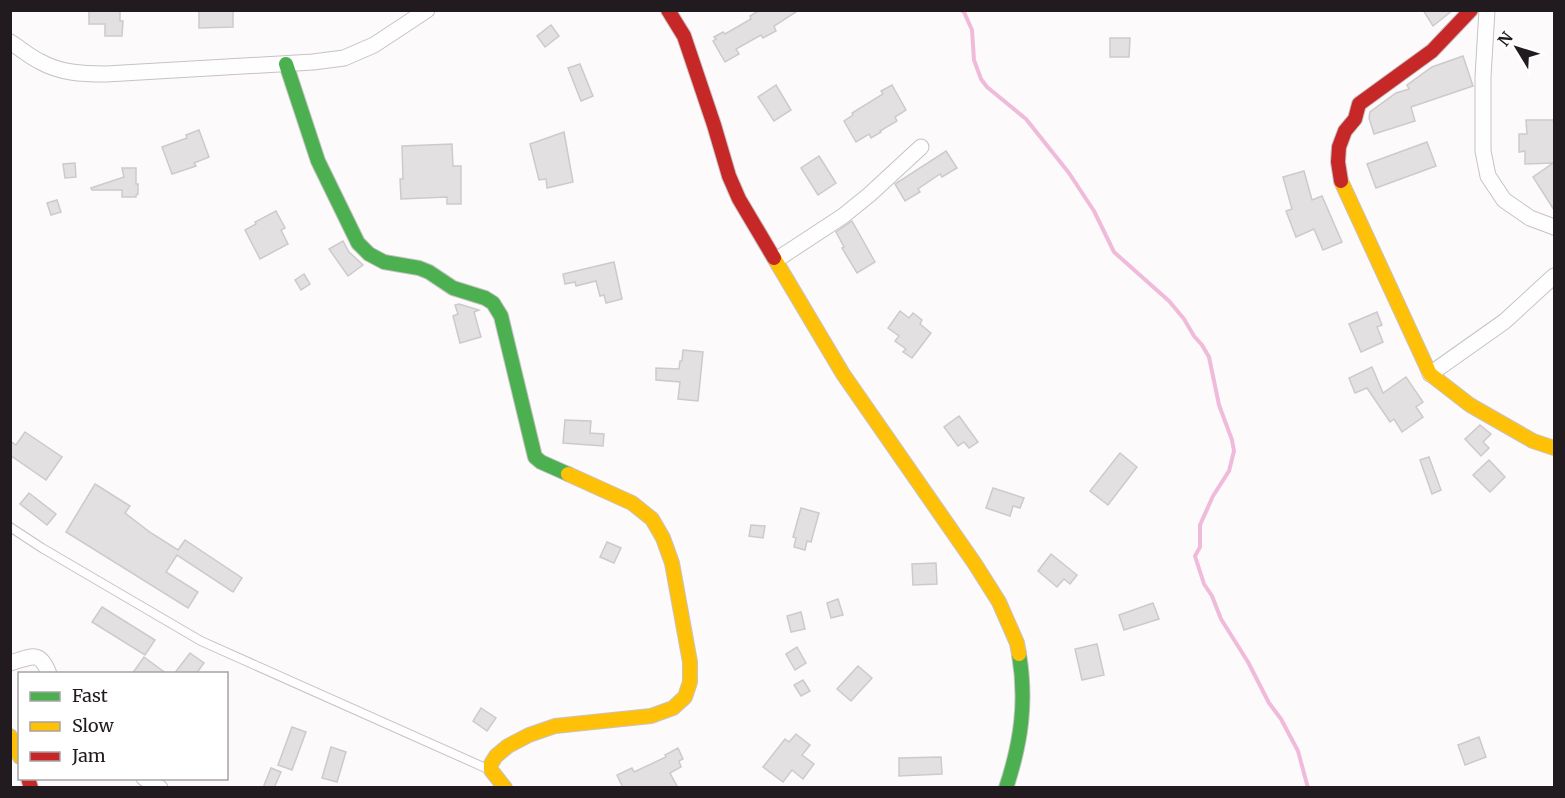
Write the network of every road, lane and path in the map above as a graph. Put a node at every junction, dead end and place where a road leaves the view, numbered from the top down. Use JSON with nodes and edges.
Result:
{"nodes":[{"id":1,"x":426,"y":10,"type":"edge"},
{"id":2,"x":668,"y":10,"type":"edge"},
{"id":3,"x":1471,"y":10,"type":"edge"},
{"id":4,"x":1487,"y":10,"type":"edge"},
{"id":5,"x":10,"y":42,"type":"edge"},
{"id":6,"x":286,"y":64,"type":"junction"},
{"id":7,"x":921,"y":147,"type":"dead end"},
{"id":8,"x":1554,"y":227,"type":"edge"},
{"id":9,"x":776,"y":260,"type":"junction"},
{"id":10,"x":1554,"y":276,"type":"edge"},
{"id":11,"x":1430,"y":374,"type":"junction"},
{"id":12,"x":1554,"y":448,"type":"edge"},
{"id":13,"x":10,"y":527,"type":"edge"},
{"id":14,"x":10,"y":663,"type":"edge"},
{"id":15,"x":48,"y":672,"type":"edge"},
{"id":16,"x":10,"y":735,"type":"edge"},
{"id":17,"x":18,"y":753,"type":"edge"},
{"id":18,"x":491,"y":770,"type":"junction"},
{"id":19,"x":147,"y":780,"type":"edge"},
{"id":20,"x":160,"y":788,"type":"edge"},
{"id":21,"x":505,"y":788,"type":"edge"},
{"id":22,"x":1006,"y":788,"type":"edge"}],
"edges":[{"from":1,"to":6,"type":"street"},
{"from":2,"to":9,"type":"main road"},
{"from":3,"to":11,"type":"main road"},
{"from":4,"to":8,"type":"street"},
{"from":5,"to":6,"type":"street"},
{"from":6,"to":18,"type":"main road"},
{"from":7,"to":9,"type":"street"},
{"from":9,"to":22,"type":"main road"},
{"from":10,"to":11,"type":"street"},
{"from":11,"to":12,"type":"main road"},
{"from":13,"to":18,"type":"lane"},
{"from":14,"to":15,"type":"street"},
{"from":16,"to":17,"type":"main road"},
{"from":18,"to":21,"type":"main road"},
{"from":19,"to":20,"type":"street"}]}
